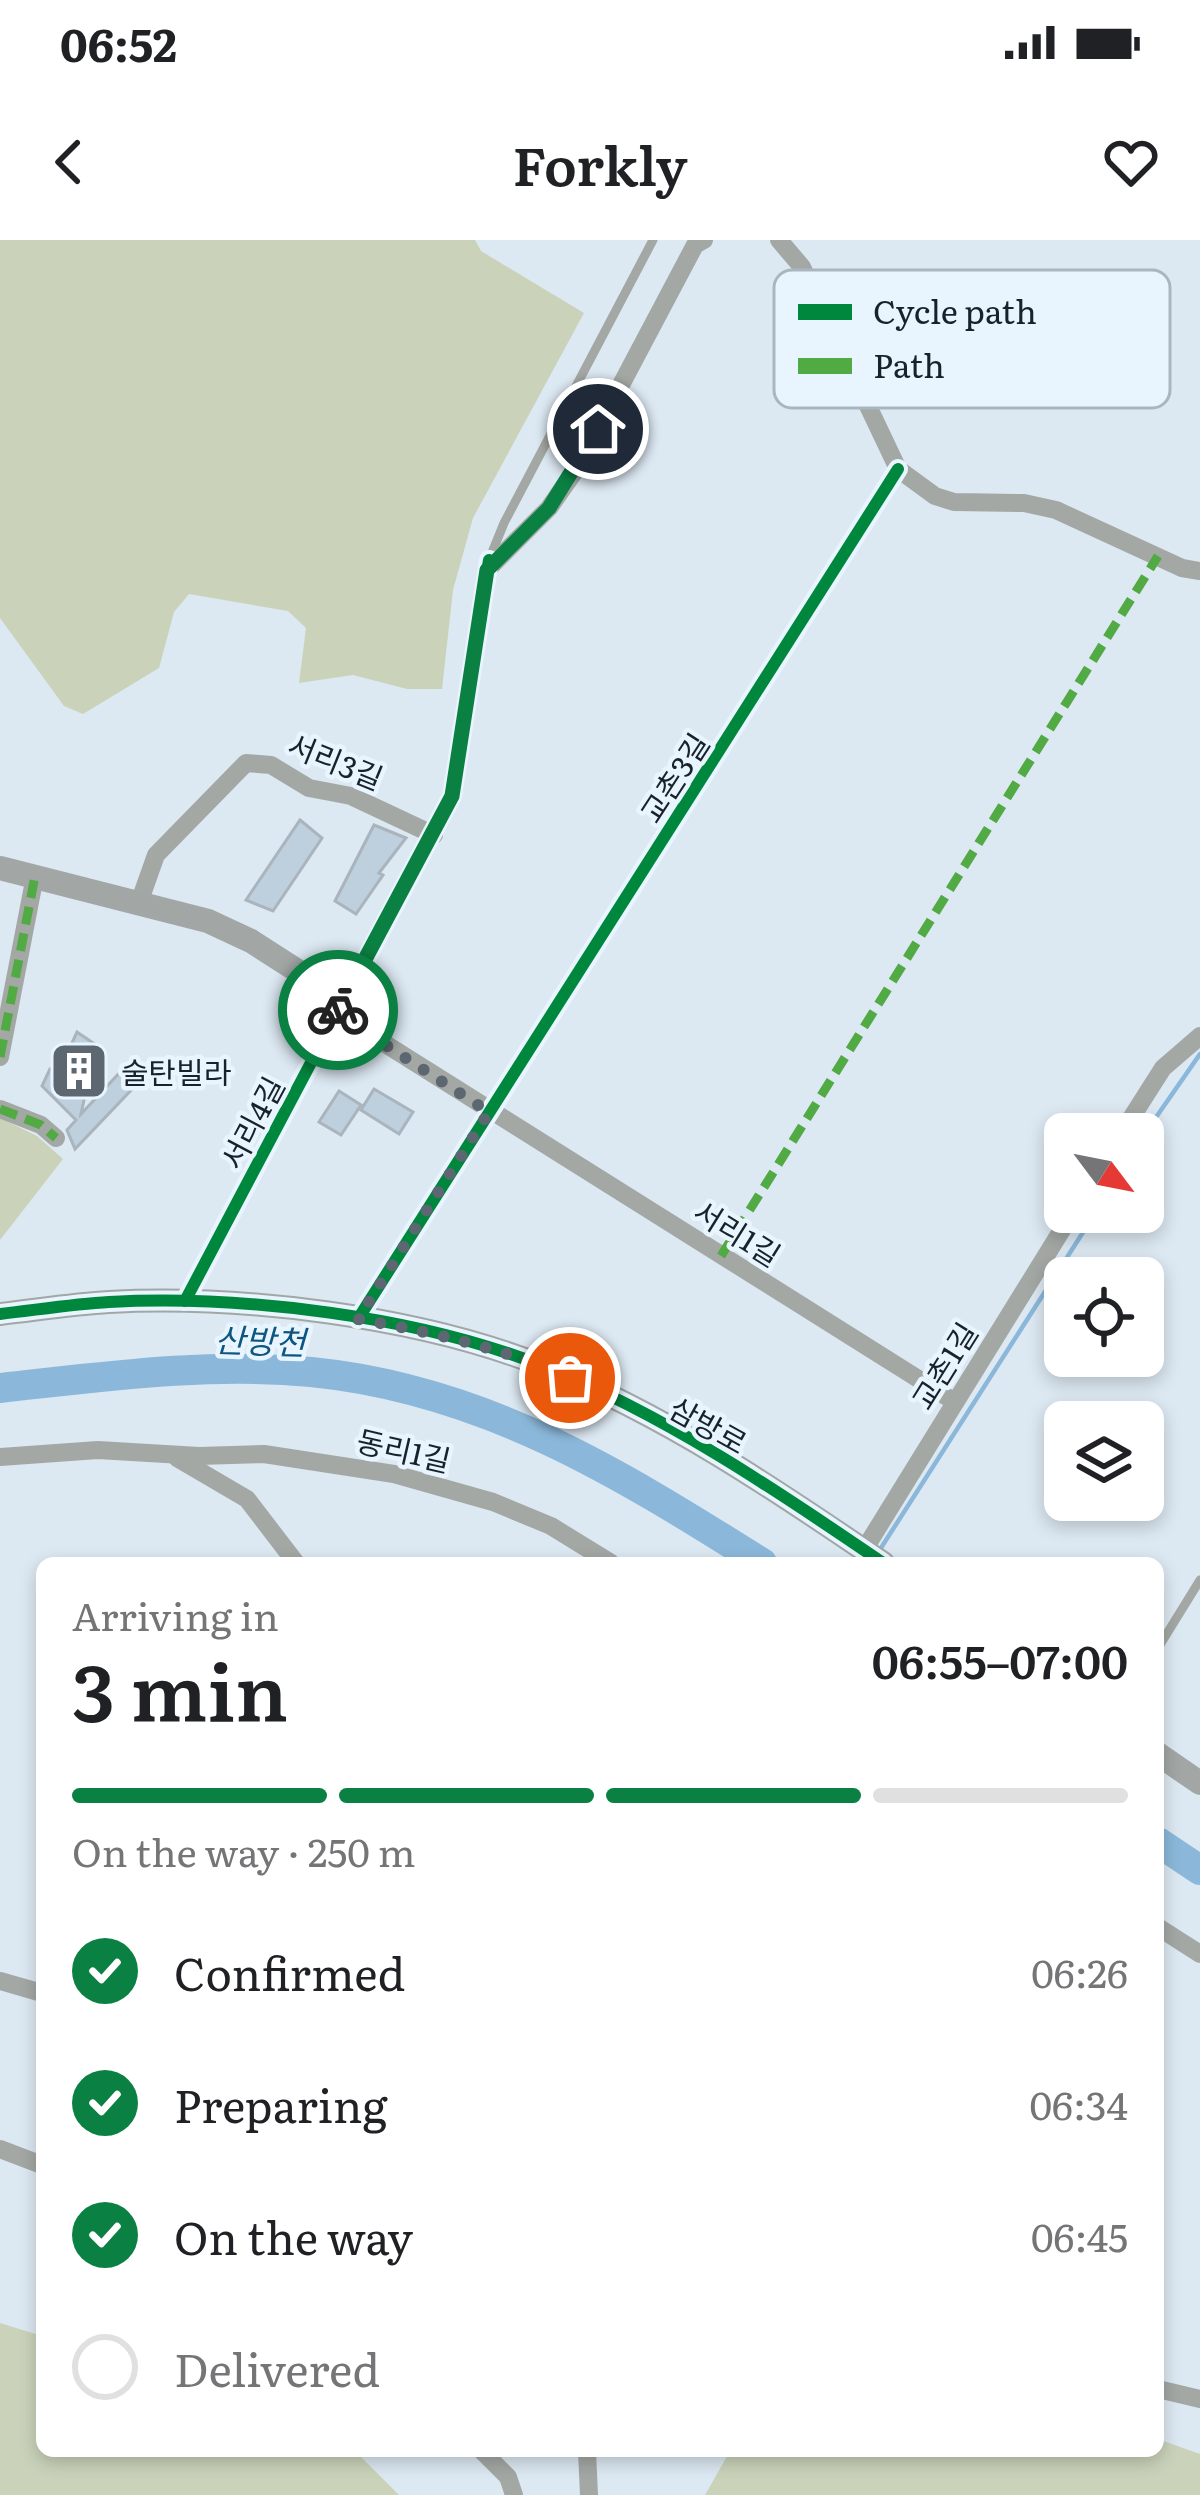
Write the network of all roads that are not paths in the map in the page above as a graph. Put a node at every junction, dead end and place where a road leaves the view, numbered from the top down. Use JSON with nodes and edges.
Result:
{"nodes":[{"id":1,"x":653,"y":240,"type":"edge"},
{"id":2,"x":704,"y":240,"type":"edge"},
{"id":3,"x":779,"y":240,"type":"edge"},
{"id":4,"x":803,"y":270,"type":"edge"},
{"id":5,"x":869,"y":408,"type":"edge"},
{"id":6,"x":898,"y":469,"type":"junction"},
{"id":7,"x":488,"y":565,"type":"junction"},
{"id":8,"x":1200,"y":571,"type":"edge"},
{"id":9,"x":434,"y":835,"type":"junction"},
{"id":10,"x":0,"y":868,"type":"edge"},
{"id":11,"x":34,"y":875,"type":"junction"},
{"id":12,"x":139,"y":903,"type":"junction"},
{"id":13,"x":340,"y":1006,"type":"junction"},
{"id":14,"x":1200,"y":1036,"type":"edge"},
{"id":15,"x":0,"y":1057,"type":"edge"},
{"id":16,"x":0,"y":1108,"type":"edge"},
{"id":17,"x":489,"y":1112,"type":"junction"},
{"id":18,"x":1135,"y":1113,"type":"edge"},
{"id":19,"x":50,"y":1124,"type":"dead end"},
{"id":20,"x":1060,"y":1233,"type":"edge"},
{"id":21,"x":185,"y":1301,"type":"junction"},
{"id":22,"x":0,"y":1314,"type":"edge"},
{"id":23,"x":358,"y":1319,"type":"junction"},
{"id":24,"x":955,"y":1402,"type":"junction"},
{"id":25,"x":168,"y":1453,"type":"junction"},
{"id":26,"x":0,"y":1457,"type":"edge"},
{"id":27,"x":585,"y":1555,"type":"edge"},
{"id":28,"x":871,"y":1555,"type":"edge"},
{"id":29,"x":291,"y":1557,"type":"edge"},
{"id":30,"x":1200,"y":1580,"type":"edge"},
{"id":31,"x":1164,"y":1638,"type":"edge"},
{"id":32,"x":1164,"y":1758,"type":"edge"},
{"id":33,"x":1200,"y":1783,"type":"edge"},
{"id":34,"x":1164,"y":1931,"type":"edge"},
{"id":35,"x":1200,"y":1954,"type":"edge"},
{"id":36,"x":0,"y":1981,"type":"edge"},
{"id":37,"x":36,"y":1992,"type":"edge"},
{"id":38,"x":0,"y":2150,"type":"edge"},
{"id":39,"x":36,"y":2163,"type":"edge"},
{"id":40,"x":1164,"y":2390,"type":"edge"},
{"id":41,"x":1200,"y":2399,"type":"edge"},
{"id":42,"x":488,"y":2457,"type":"edge"},
{"id":43,"x":587,"y":2457,"type":"edge"},
{"id":44,"x":514,"y":2495,"type":"edge"},
{"id":45,"x":589,"y":2495,"type":"edge"}],
"edges":[{"from":1,"to":7,"type":"lane"},
{"from":2,"to":7,"type":"street"},
{"from":3,"to":4,"type":"street"},
{"from":5,"to":6,"type":"street"},
{"from":6,"to":8,"type":"street"},
{"from":6,"to":17,"type":"street","name":"교촌3길"},
{"from":7,"to":9,"type":"street","name":"서리4길"},
{"from":9,"to":12,"type":"street","name":"서리3길"},
{"from":9,"to":13,"type":"street","name":"서리4길"},
{"from":10,"to":11,"type":"street","name":"서리1길"},
{"from":11,"to":12,"type":"street","name":"서리1길"},
{"from":11,"to":15,"type":"street"},
{"from":12,"to":13,"type":"street","name":"서리1길"},
{"from":13,"to":17,"type":"street","name":"서리1길"},
{"from":13,"to":21,"type":"street","name":"서리4길"},
{"from":14,"to":18,"type":"street"},
{"from":16,"to":19,"type":"street"},
{"from":17,"to":23,"type":"street"},
{"from":17,"to":24,"type":"street","name":"서리1길"},
{"from":20,"to":24,"type":"street","name":"교촌1길"},
{"from":21,"to":22,"type":"street","name":"삼방로"},
{"from":21,"to":23,"type":"street","name":"삼방로"},
{"from":23,"to":28,"type":"street","name":"삼방로"},
{"from":24,"to":28,"type":"street","name":"교촌1길"},
{"from":25,"to":26,"type":"street","name":"동리1길"},
{"from":25,"to":27,"type":"street","name":"동리1길"},
{"from":25,"to":29,"type":"street","name":"동리1길"},
{"from":30,"to":31,"type":"lane"},
{"from":32,"to":33,"type":"street"},
{"from":34,"to":35,"type":"street"},
{"from":36,"to":37,"type":"street"},
{"from":38,"to":39,"type":"street"},
{"from":40,"to":41,"type":"street"},
{"from":42,"to":44,"type":"street"},
{"from":43,"to":45,"type":"street"}]}
